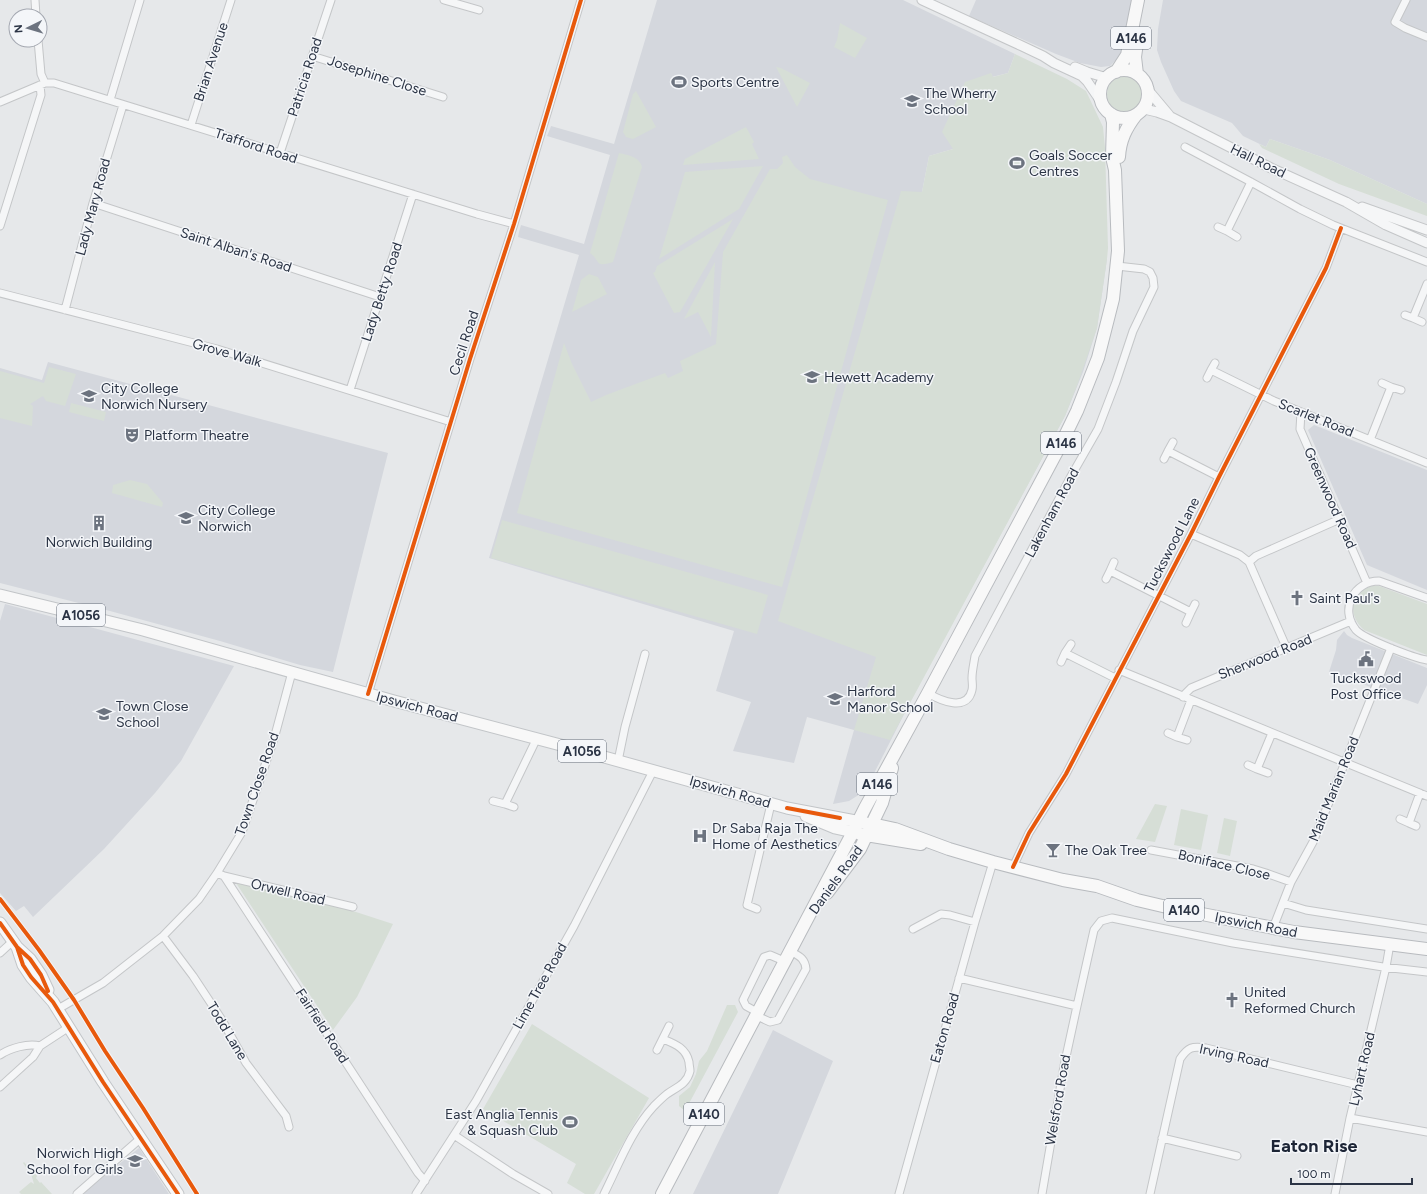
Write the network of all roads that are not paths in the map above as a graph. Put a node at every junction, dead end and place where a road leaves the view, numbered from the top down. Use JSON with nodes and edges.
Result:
{"nodes":[{"id":1,"x":140,"y":0,"type":"edge"},
{"id":2,"x":231,"y":0,"type":"edge"},
{"id":3,"x":331,"y":0,"type":"edge"},
{"id":4,"x":444,"y":0,"type":"edge"},
{"id":5,"x":581,"y":0,"type":"edge"},
{"id":6,"x":923,"y":0,"type":"edge"},
{"id":7,"x":1138,"y":0,"type":"edge"},
{"id":8,"x":1146,"y":0,"type":"edge"},
{"id":9,"x":1406,"y":0,"type":"edge"},
{"id":10,"x":479,"y":10,"type":"dead end"},
{"id":11,"x":1427,"y":37,"type":"edge"},
{"id":12,"x":39,"y":48,"type":"edge"},
{"id":13,"x":312,"y":56,"type":"junction"},
{"id":14,"x":1043,"y":56,"type":"junction"},
{"id":15,"x":1137,"y":74,"type":"junction"},
{"id":16,"x":1111,"y":75,"type":"junction"},
{"id":17,"x":42,"y":84,"type":"junction"},
{"id":18,"x":1148,"y":90,"type":"junction"},
{"id":19,"x":443,"y":97,"type":"dead end"},
{"id":20,"x":110,"y":100,"type":"junction"},
{"id":21,"x":0,"y":102,"type":"edge"},
{"id":22,"x":1102,"y":103,"type":"junction"},
{"id":23,"x":123,"y":104,"type":"junction"},
{"id":24,"x":1140,"y":112,"type":"junction"},
{"id":25,"x":1111,"y":114,"type":"junction"},
{"id":26,"x":1171,"y":117,"type":"junction"},
{"id":27,"x":191,"y":125,"type":"junction"},
{"id":28,"x":1185,"y":147,"type":"dead end"},
{"id":29,"x":280,"y":153,"type":"junction"},
{"id":30,"x":1115,"y":170,"type":"junction"},
{"id":31,"x":1251,"y":182,"type":"junction"},
{"id":32,"x":413,"y":194,"type":"junction"},
{"id":33,"x":1346,"y":202,"type":"junction"},
{"id":34,"x":93,"y":203,"type":"junction"},
{"id":35,"x":514,"y":224,"type":"junction"},
{"id":36,"x":0,"y":226,"type":"edge"},
{"id":37,"x":1218,"y":226,"type":"dead end"},
{"id":38,"x":1341,"y":228,"type":"junction"},
{"id":39,"x":1427,"y":230,"type":"edge"},
{"id":40,"x":1227,"y":231,"type":"junction"},
{"id":41,"x":1237,"y":237,"type":"dead end"},
{"id":42,"x":1427,"y":243,"type":"edge"},
{"id":43,"x":1427,"y":262,"type":"edge"},
{"id":44,"x":1117,"y":266,"type":"junction"},
{"id":45,"x":1427,"y":284,"type":"edge"},
{"id":46,"x":0,"y":293,"type":"edge"},
{"id":47,"x":380,"y":297,"type":"junction"},
{"id":48,"x":65,"y":310,"type":"junction"},
{"id":49,"x":1405,"y":315,"type":"dead end"},
{"id":50,"x":1413,"y":318,"type":"junction"},
{"id":51,"x":1422,"y":322,"type":"dead end"},
{"id":52,"x":1216,"y":362,"type":"dead end"},
{"id":53,"x":1211,"y":370,"type":"junction"},
{"id":54,"x":1207,"y":378,"type":"dead end"},
{"id":55,"x":1382,"y":383,"type":"dead end"},
{"id":56,"x":1391,"y":387,"type":"junction"},
{"id":57,"x":350,"y":390,"type":"junction"},
{"id":58,"x":1400,"y":390,"type":"dead end"},
{"id":59,"x":1261,"y":396,"type":"junction"},
{"id":60,"x":1301,"y":412,"type":"junction"},
{"id":61,"x":451,"y":422,"type":"junction"},
{"id":62,"x":1370,"y":440,"type":"junction"},
{"id":63,"x":1173,"y":442,"type":"dead end"},
{"id":64,"x":1168,"y":451,"type":"junction"},
{"id":65,"x":1164,"y":459,"type":"dead end"},
{"id":66,"x":1427,"y":463,"type":"edge"},
{"id":67,"x":1219,"y":477,"type":"junction"},
{"id":68,"x":1340,"y":519,"type":"junction"},
{"id":69,"x":1191,"y":534,"type":"junction"},
{"id":70,"x":1114,"y":562,"type":"dead end"},
{"id":71,"x":1249,"y":562,"type":"junction"},
{"id":72,"x":1110,"y":571,"type":"junction"},
{"id":73,"x":1106,"y":579,"type":"dead end"},
{"id":74,"x":1367,"y":583,"type":"junction"},
{"id":75,"x":0,"y":595,"type":"edge"},
{"id":76,"x":1158,"y":595,"type":"junction"},
{"id":77,"x":1427,"y":598,"type":"edge"},
{"id":78,"x":1195,"y":604,"type":"dead end"},
{"id":79,"x":1191,"y":612,"type":"junction"},
{"id":80,"x":1351,"y":621,"type":"junction"},
{"id":81,"x":1186,"y":622,"type":"dead end"},
{"id":82,"x":1070,"y":644,"type":"dead end"},
{"id":83,"x":1391,"y":648,"type":"junction"},
{"id":84,"x":1287,"y":649,"type":"junction"},
{"id":85,"x":1065,"y":653,"type":"junction"},
{"id":86,"x":645,"y":654,"type":"dead end"},
{"id":87,"x":1427,"y":660,"type":"edge"},
{"id":88,"x":1061,"y":662,"type":"dead end"},
{"id":89,"x":1119,"y":670,"type":"junction"},
{"id":90,"x":292,"y":672,"type":"junction"},
{"id":91,"x":1115,"y":678,"type":"junction"},
{"id":92,"x":368,"y":694,"type":"junction"},
{"id":93,"x":928,"y":694,"type":"junction"},
{"id":94,"x":1187,"y":698,"type":"junction"},
{"id":95,"x":1168,"y":733,"type":"dead end"},
{"id":96,"x":1272,"y":733,"type":"junction"},
{"id":97,"x":1178,"y":736,"type":"junction"},
{"id":98,"x":536,"y":740,"type":"junction"},
{"id":99,"x":1187,"y":740,"type":"dead end"},
{"id":100,"x":897,"y":748,"type":"junction"},
{"id":101,"x":618,"y":761,"type":"junction"},
{"id":102,"x":1345,"y":762,"type":"junction"},
{"id":103,"x":1248,"y":765,"type":"dead end"},
{"id":104,"x":1257,"y":768,"type":"junction"},
{"id":105,"x":653,"y":771,"type":"junction"},
{"id":106,"x":1268,"y":773,"type":"dead end"},
{"id":107,"x":1420,"y":793,"type":"junction"},
{"id":108,"x":1427,"y":796,"type":"edge"},
{"id":109,"x":493,"y":801,"type":"dead end"},
{"id":110,"x":505,"y":804,"type":"junction"},
{"id":111,"x":771,"y":804,"type":"junction"},
{"id":112,"x":514,"y":807,"type":"dead end"},
{"id":113,"x":1400,"y":819,"type":"dead end"},
{"id":114,"x":1409,"y":822,"type":"junction"},
{"id":115,"x":872,"y":824,"type":"junction"},
{"id":116,"x":1416,"y":826,"type":"dead end"},
{"id":117,"x":855,"y":827,"type":"junction"},
{"id":118,"x":867,"y":835,"type":"junction"},
{"id":119,"x":949,"y":849,"type":"junction"},
{"id":120,"x":1154,"y":853,"type":"dead end"},
{"id":121,"x":993,"y":862,"type":"junction"},
{"id":122,"x":1013,"y":867,"type":"junction"},
{"id":123,"x":221,"y":875,"type":"junction"},
{"id":124,"x":1291,"y":882,"type":"junction"},
{"id":125,"x":1283,"y":903,"type":"junction"},
{"id":126,"x":353,"y":907,"type":"dead end"},
{"id":127,"x":757,"y":909,"type":"dead end"},
{"id":128,"x":975,"y":922,"type":"junction"},
{"id":129,"x":1127,"y":922,"type":"joint"},
{"id":130,"x":0,"y":923,"type":"edge"},
{"id":131,"x":804,"y":923,"type":"junction"},
{"id":132,"x":1273,"y":928,"type":"junction"},
{"id":133,"x":913,"y":929,"type":"dead end"},
{"id":134,"x":1427,"y":929,"type":"edge"},
{"id":135,"x":163,"y":936,"type":"junction"},
{"id":136,"x":15,"y":944,"type":"junction"},
{"id":137,"x":1390,"y":944,"type":"junction"},
{"id":138,"x":1427,"y":949,"type":"edge"},
{"id":139,"x":0,"y":953,"type":"edge"},
{"id":140,"x":787,"y":956,"type":"junction"},
{"id":141,"x":1386,"y":968,"type":"junction"},
{"id":142,"x":1427,"y":972,"type":"edge"},
{"id":143,"x":959,"y":978,"type":"junction"},
{"id":144,"x":56,"y":1006,"type":"junction"},
{"id":145,"x":1077,"y":1006,"type":"junction"},
{"id":146,"x":756,"y":1014,"type":"junction"},
{"id":147,"x":669,"y":1026,"type":"dead end"},
{"id":148,"x":69,"y":1027,"type":"junction"},
{"id":149,"x":663,"y":1039,"type":"junction"},
{"id":150,"x":40,"y":1046,"type":"junction"},
{"id":151,"x":657,"y":1050,"type":"dead end"},
{"id":152,"x":0,"y":1055,"type":"edge"},
{"id":153,"x":1358,"y":1085,"type":"junction"},
{"id":154,"x":0,"y":1087,"type":"edge"},
{"id":155,"x":1350,"y":1118,"type":"junction"},
{"id":156,"x":289,"y":1127,"type":"dead end"},
{"id":157,"x":1427,"y":1132,"type":"edge"},
{"id":158,"x":454,"y":1135,"type":"junction"},
{"id":159,"x":141,"y":1138,"type":"junction"},
{"id":160,"x":1162,"y":1138,"type":"junction"},
{"id":161,"x":1237,"y":1156,"type":"dead end"},
{"id":162,"x":425,"y":1181,"type":"junction"},
{"id":163,"x":77,"y":1194,"type":"edge"},
{"id":164,"x":178,"y":1194,"type":"edge"},
{"id":165,"x":416,"y":1194,"type":"edge"},
{"id":166,"x":548,"y":1194,"type":"edge"},
{"id":167,"x":604,"y":1194,"type":"edge"},
{"id":168,"x":662,"y":1194,"type":"edge"},
{"id":169,"x":899,"y":1194,"type":"edge"},
{"id":170,"x":1042,"y":1194,"type":"edge"},
{"id":171,"x":1150,"y":1194,"type":"edge"},
{"id":172,"x":1335,"y":1194,"type":"edge"}],
"edges":[{"from":1,"to":20,"type":"street"},
{"from":2,"to":27,"type":"street","name":"Brian Avenue"},
{"from":3,"to":13,"type":"street","name":"Patricia Road"},
{"from":4,"to":10,"type":"street"},
{"from":5,"to":35,"type":"street","name":"Cecil Road"},
{"from":6,"to":14,"type":"street"},
{"from":7,"to":16,"type":"highway","number":"A146"},
{"from":8,"to":15,"type":"highway","number":"A146"},
{"from":9,"to":11,"type":"street"},
{"from":12,"to":17,"type":"street"},
{"from":13,"to":19,"type":"street","name":"Josephine Close"},
{"from":13,"to":29,"type":"street","name":"Patricia Road"},
{"from":14,"to":16,"type":"street"},
{"from":14,"to":22,"type":"street"},
{"from":15,"to":16,"type":"highway"},
{"from":15,"to":18,"type":"highway","name":"Hall Road"},
{"from":16,"to":22,"type":"highway","number":"A146"},
{"from":17,"to":20,"type":"street","name":"Trafford Road"},
{"from":17,"to":21,"type":"street"},
{"from":17,"to":36,"type":"street"},
{"from":18,"to":24,"type":"highway","number":"A146"},
{"from":18,"to":26,"type":"street","name":"Hall Road"},
{"from":20,"to":23,"type":"street","name":"Trafford Road"},
{"from":22,"to":25,"type":"highway"},
{"from":23,"to":27,"type":"street","name":"Trafford Road"},
{"from":23,"to":34,"type":"street","name":"Lady Mary Road"},
{"from":24,"to":25,"type":"highway","name":"Hall Road"},
{"from":24,"to":26,"type":"street","name":"Hall Road"},
{"from":24,"to":30,"type":"highway","name":"Lakenham Road","number":"A146"},
{"from":25,"to":30,"type":"highway","name":"Lakenham Road","number":"A146"},
{"from":26,"to":33,"type":"street","name":"Hall Road"},
{"from":27,"to":29,"type":"street","name":"Trafford Road"},
{"from":28,"to":31,"type":"street","name":"Hall Road"},
{"from":29,"to":32,"type":"street","name":"Trafford Road"},
{"from":30,"to":44,"type":"highway","name":"Lakenham Road","number":"A146"},
{"from":31,"to":38,"type":"street","name":"Hall Road"},
{"from":31,"to":40,"type":"street","name":"Hall Road"},
{"from":32,"to":35,"type":"street","name":"Trafford Road"},
{"from":32,"to":47,"type":"street","name":"Lady Betty Road"},
{"from":33,"to":39,"type":"street","name":"Hall Road"},
{"from":33,"to":42,"type":"street","name":"Hall Road"},
{"from":34,"to":47,"type":"street","name":"Saint Alban's Road"},
{"from":34,"to":48,"type":"street","name":"Lady Mary Road"},
{"from":35,"to":61,"type":"street","name":"Cecil Road"},
{"from":37,"to":40,"type":"street"},
{"from":38,"to":43,"type":"street","name":"Hall Road"},
{"from":38,"to":59,"type":"street","name":"Tuckswood Lane"},
{"from":40,"to":41,"type":"street"},
{"from":44,"to":93,"type":"highway","name":"Lakenham Road","number":"A146"},
{"from":44,"to":93,"type":"street","name":"Lakenham Road"},
{"from":45,"to":50,"type":"street"},
{"from":46,"to":48,"type":"street","name":"Grove Walk"},
{"from":47,"to":57,"type":"street","name":"Lady Betty Road"},
{"from":48,"to":57,"type":"street","name":"Grove Walk"},
{"from":49,"to":50,"type":"street"},
{"from":50,"to":51,"type":"street"},
{"from":52,"to":53,"type":"street"},
{"from":53,"to":54,"type":"street"},
{"from":53,"to":59,"type":"street"},
{"from":55,"to":56,"type":"street"},
{"from":56,"to":58,"type":"street"},
{"from":56,"to":62,"type":"street","name":"Scarlet Road"},
{"from":57,"to":61,"type":"street","name":"Grove Walk"},
{"from":59,"to":60,"type":"street","name":"Scarlet Road"},
{"from":59,"to":67,"type":"street","name":"Tuckswood Lane"},
{"from":60,"to":62,"type":"street","name":"Scarlet Road"},
{"from":60,"to":68,"type":"street","name":"Greenwood Road"},
{"from":61,"to":92,"type":"street","name":"Cecil Road"},
{"from":62,"to":66,"type":"street","name":"Scarlet Road"},
{"from":63,"to":64,"type":"street"},
{"from":64,"to":65,"type":"street"},
{"from":64,"to":67,"type":"street"},
{"from":67,"to":69,"type":"street","name":"Tuckswood Lane"},
{"from":68,"to":71,"type":"street"},
{"from":68,"to":74,"type":"street","name":"Greenwood Road"},
{"from":69,"to":71,"type":"street"},
{"from":69,"to":76,"type":"street","name":"Tuckswood Lane"},
{"from":70,"to":72,"type":"street"},
{"from":71,"to":84,"type":"street"},
{"from":72,"to":73,"type":"street"},
{"from":72,"to":76,"type":"street","name":"Tuckswood Lane"},
{"from":74,"to":77,"type":"street"},
{"from":74,"to":80,"type":"street"},
{"from":75,"to":90,"type":"main road","name":"Ipswich Road","number":"A1056"},
{"from":76,"to":79,"type":"street","name":"Tuckswood Lane"},
{"from":76,"to":89,"type":"street","name":"Tuckswood Lane"},
{"from":78,"to":79,"type":"street"},
{"from":79,"to":81,"type":"street"},
{"from":80,"to":83,"type":"street"},
{"from":80,"to":84,"type":"street","name":"Sherwood Road"},
{"from":82,"to":85,"type":"street"},
{"from":83,"to":87,"type":"street"},
{"from":83,"to":102,"type":"street","name":"Maid Marian Road"},
{"from":84,"to":94,"type":"street","name":"Sherwood Road"},
{"from":85,"to":88,"type":"street"},
{"from":85,"to":91,"type":"street"},
{"from":86,"to":101,"type":"street"},
{"from":89,"to":91,"type":"street","name":"Tuckswood Lane"},
{"from":89,"to":94,"type":"street"},
{"from":90,"to":92,"type":"main road","name":"Ipswich Road","number":"A1056"},
{"from":90,"to":123,"type":"street","name":"Town Close Road"},
{"from":91,"to":122,"type":"street","name":"Tuckswood Lane"},
{"from":92,"to":98,"type":"main road","name":"Ipswich Road","number":"A1056"},
{"from":93,"to":100,"type":"highway","name":"Lakenham Road","number":"A146"},
{"from":94,"to":96,"type":"street"},
{"from":94,"to":97,"type":"street"},
{"from":95,"to":97,"type":"street"},
{"from":96,"to":102,"type":"street"},
{"from":96,"to":104,"type":"street"},
{"from":97,"to":99,"type":"street"},
{"from":98,"to":101,"type":"main road","name":"Ipswich Road","number":"A1056"},
{"from":98,"to":110,"type":"street"},
{"from":100,"to":115,"type":"highway","name":"Lakenham Road","number":"A146"},
{"from":100,"to":117,"type":"highway","name":"Lakenham Road","number":"A146"},
{"from":101,"to":105,"type":"main road","name":"Ipswich Road","number":"A1056"},
{"from":102,"to":107,"type":"street"},
{"from":102,"to":124,"type":"street","name":"Maid Marian Road"},
{"from":103,"to":104,"type":"street"},
{"from":104,"to":106,"type":"street"},
{"from":105,"to":111,"type":"main road","name":"Ipswich Road","number":"A1056"},
{"from":105,"to":158,"type":"street","name":"Lime Tree Road"},
{"from":107,"to":108,"type":"street"},
{"from":107,"to":114,"type":"street"},
{"from":109,"to":110,"type":"street"},
{"from":110,"to":112,"type":"street"},
{"from":111,"to":117,"type":"main road","name":"Ipswich Road","number":"A1056"},
{"from":111,"to":127,"type":"street"},
{"from":113,"to":114,"type":"street"},
{"from":114,"to":116,"type":"street"},
{"from":115,"to":117,"type":"highway","name":"Daniels Road"},
{"from":115,"to":118,"type":"highway","name":"Lakenham Road","number":"A146"},
{"from":115,"to":119,"type":"highway","name":"Ipswich Road","number":"A140"},
{"from":117,"to":118,"type":"highway","name":"Ipswich Road","number":"A140"},
{"from":117,"to":131,"type":"highway","name":"Daniels Road","number":"A140"},
{"from":118,"to":119,"type":"highway","name":"Ipswich Road","number":"A140"},
{"from":118,"to":131,"type":"highway","name":"Daniels Road","number":"A140"},
{"from":119,"to":121,"type":"highway","name":"Ipswich Road","number":"A140"},
{"from":120,"to":124,"type":"street","name":"Boniface Close"},
{"from":121,"to":122,"type":"highway","name":"Ipswich Road","number":"A140"},
{"from":121,"to":128,"type":"street","name":"Eaton Road"},
{"from":122,"to":132,"type":"highway","name":"Ipswich Road","number":"A140"},
{"from":123,"to":126,"type":"street","name":"Orwell Road"},
{"from":123,"to":135,"type":"street","name":"Town Close Road"},
{"from":123,"to":162,"type":"street","name":"Fairfield Road"},
{"from":124,"to":125,"type":"street","name":"Maid Marian Road"},
{"from":125,"to":132,"type":"street","name":"Maid Marian Road"},
{"from":125,"to":134,"type":"street","name":"Ipswich Road"},
{"from":128,"to":133,"type":"street"},
{"from":128,"to":143,"type":"street","name":"Eaton Road"},
{"from":129,"to":141,"type":"street","name":"Ipswich Road"},
{"from":129,"to":145,"type":"street","name":"Welsford Road"},
{"from":130,"to":136,"type":"main road"},
{"from":131,"to":140,"type":"highway","name":"Daniels Road","number":"A140"},
{"from":132,"to":137,"type":"highway","name":"Ipswich Road","number":"A140"},
{"from":135,"to":144,"type":"street","name":"Town Close Road"},
{"from":135,"to":156,"type":"street","name":"Todd Lane"},
{"from":136,"to":139,"type":"street"},
{"from":136,"to":144,"type":"main road"},
{"from":137,"to":138,"type":"highway","name":"Ipswich Road","number":"A140"},
{"from":137,"to":141,"type":"street","name":"Lyhart Road"},
{"from":140,"to":146,"type":"highway","name":"Daniels Road","number":"A140"},
{"from":140,"to":146,"type":"street"},
{"from":140,"to":146,"type":"street"},
{"from":141,"to":142,"type":"street","name":"Ipswich Road"},
{"from":141,"to":153,"type":"street","name":"Lyhart Road"},
{"from":143,"to":145,"type":"street"},
{"from":143,"to":169,"type":"street","name":"Eaton Road"},
{"from":144,"to":148,"type":"main road"},
{"from":145,"to":170,"type":"street","name":"Welsford Road"},
{"from":146,"to":168,"type":"highway","name":"Daniels Road","number":"A140"},
{"from":147,"to":149,"type":"street"},
{"from":148,"to":150,"type":"street"},
{"from":148,"to":159,"type":"main road"},
{"from":149,"to":151,"type":"street"},
{"from":149,"to":167,"type":"street"},
{"from":150,"to":152,"type":"street"},
{"from":150,"to":154,"type":"street"},
{"from":153,"to":155,"type":"street","name":"Lyhart Road"},
{"from":153,"to":160,"type":"street","name":"Irving Road"},
{"from":155,"to":157,"type":"street"},
{"from":155,"to":172,"type":"street","name":"Lyhart Road"},
{"from":158,"to":162,"type":"street","name":"Lime Tree Road"},
{"from":158,"to":166,"type":"street"},
{"from":159,"to":163,"type":"street"},
{"from":159,"to":164,"type":"main road"},
{"from":160,"to":161,"type":"street"},
{"from":160,"to":171,"type":"street","name":"Irving Road"},
{"from":162,"to":165,"type":"street","name":"Lime Tree Road"}]}
